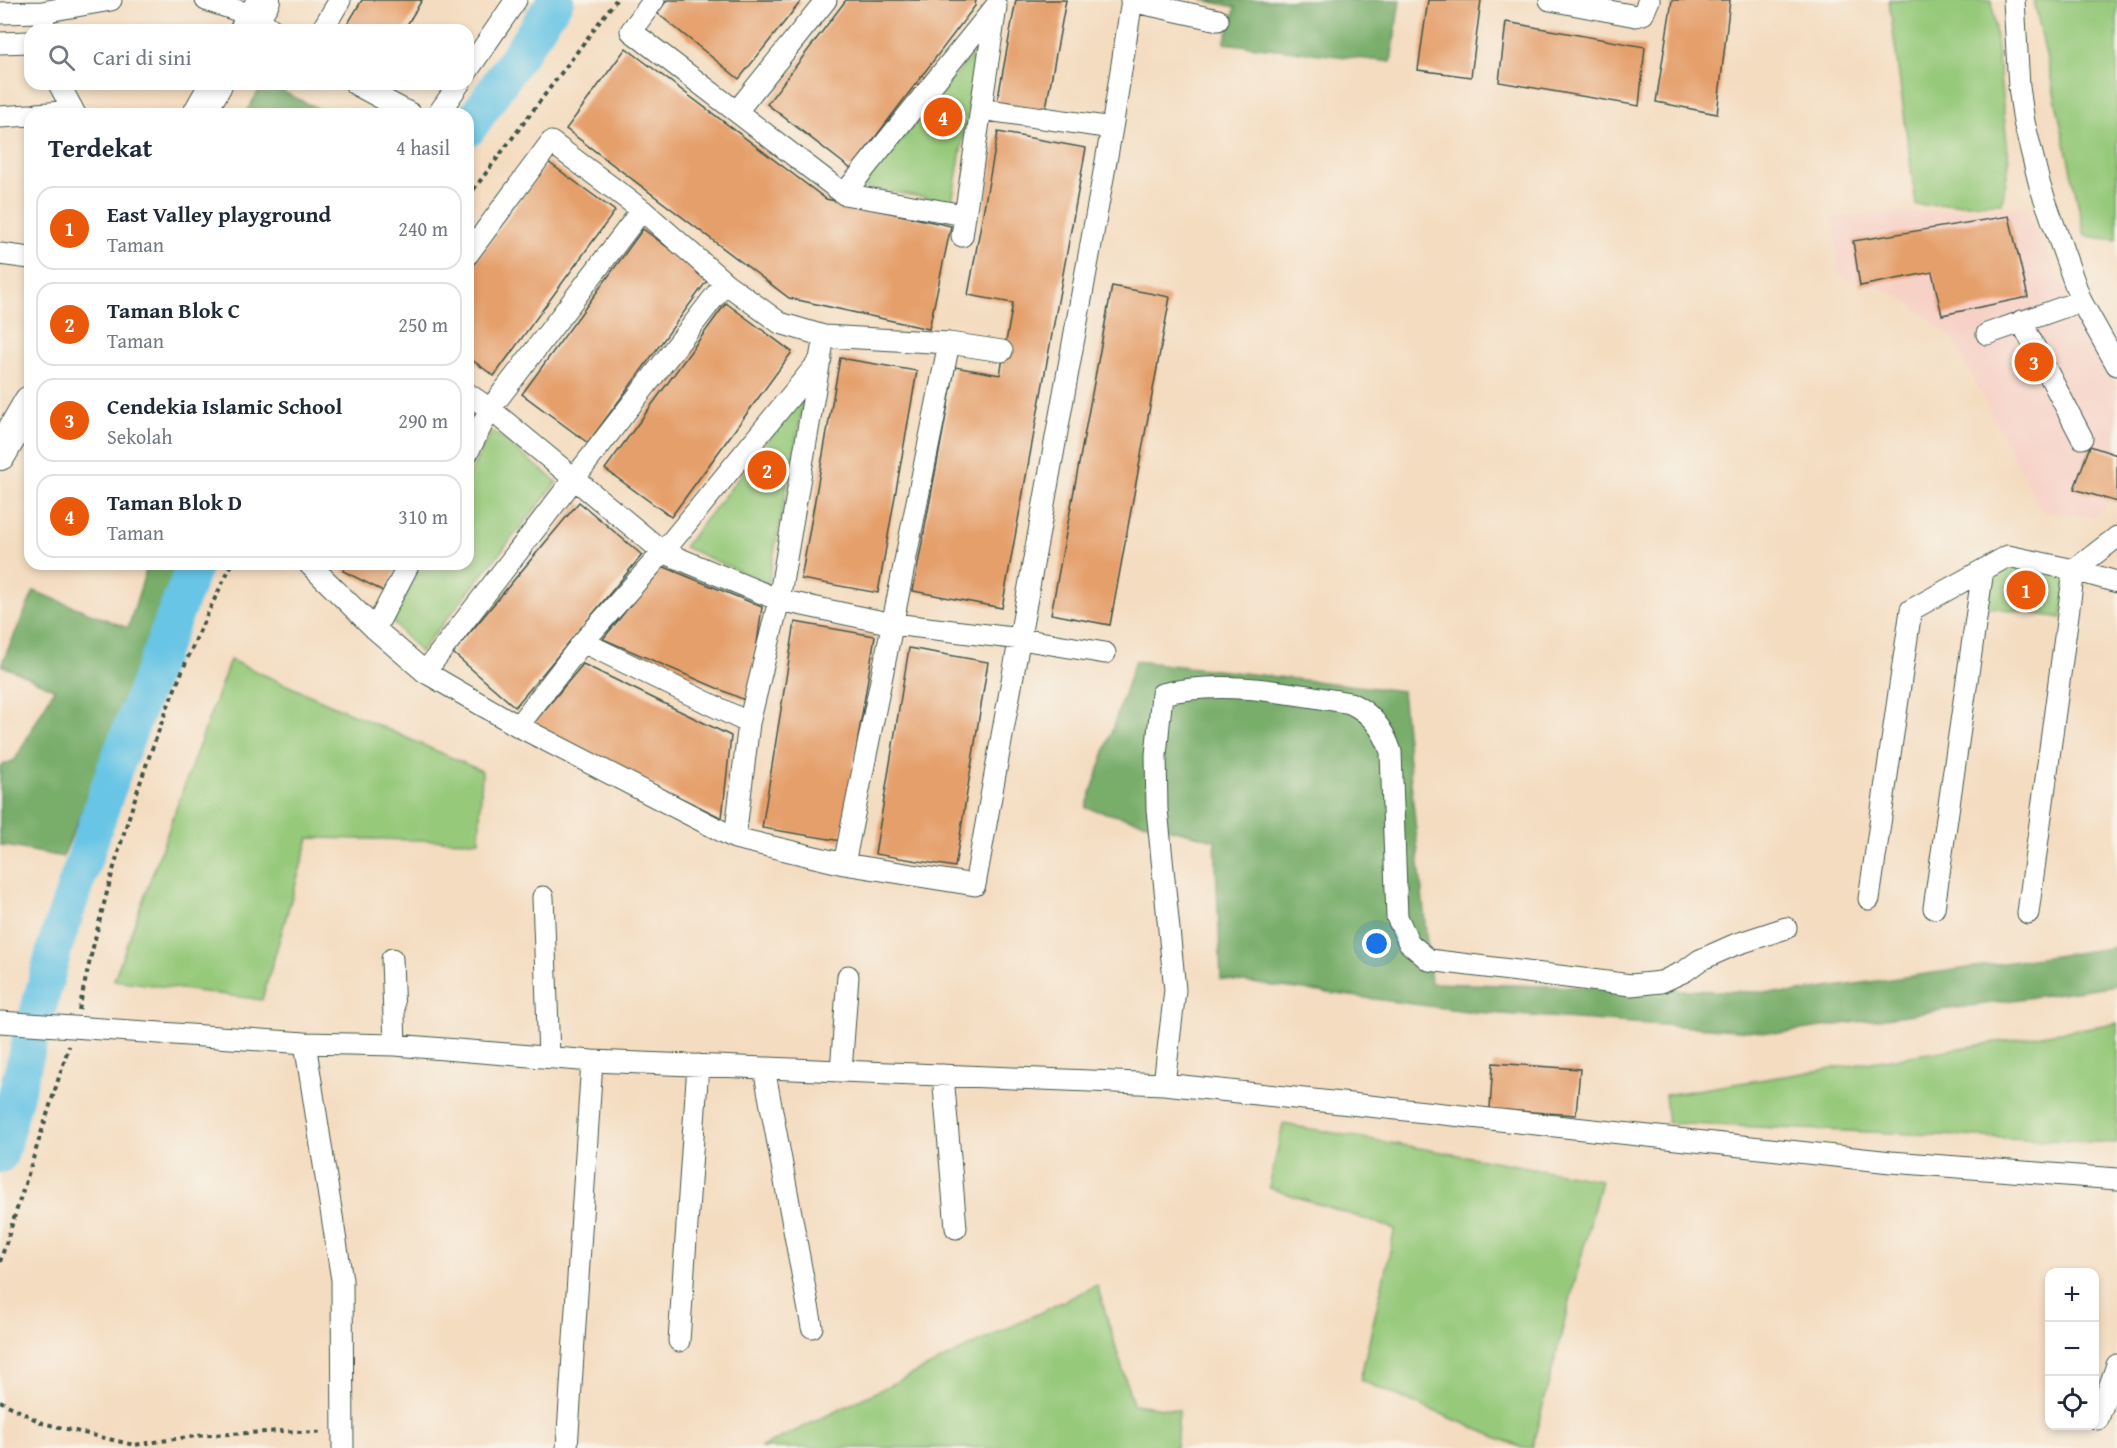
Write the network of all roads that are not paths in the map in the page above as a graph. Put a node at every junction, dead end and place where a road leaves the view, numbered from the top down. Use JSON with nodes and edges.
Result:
{"nodes":[{"id":1,"x":111,"y":0,"type":"edge"},
{"id":2,"x":206,"y":0,"type":"edge"},
{"id":3,"x":340,"y":0,"type":"edge"},
{"id":4,"x":516,"y":0,"type":"edge"},
{"id":5,"x":654,"y":0,"type":"edge"},
{"id":6,"x":826,"y":0,"type":"edge"},
{"id":7,"x":1550,"y":0,"type":"edge"},
{"id":8,"x":1649,"y":0,"type":"edge"},
{"id":9,"x":2014,"y":0,"type":"edge"},
{"id":10,"x":1131,"y":1,"type":"edge"},
{"id":11,"x":996,"y":3,"type":"edge"},
{"id":12,"x":0,"y":13,"type":"edge"},
{"id":13,"x":259,"y":19,"type":"edge"},
{"id":14,"x":1218,"y":20,"type":"dead end"},
{"id":15,"x":44,"y":21,"type":"edge"},
{"id":16,"x":326,"y":24,"type":"edge"},
{"id":17,"x":24,"y":42,"type":"edge"},
{"id":18,"x":0,"y":43,"type":"edge"},
{"id":19,"x":474,"y":61,"type":"edge"},
{"id":20,"x":62,"y":90,"type":"edge"},
{"id":21,"x":213,"y":90,"type":"edge"},
{"id":22,"x":366,"y":90,"type":"edge"},
{"id":23,"x":455,"y":90,"type":"edge"},
{"id":24,"x":71,"y":108,"type":"edge"},
{"id":25,"x":202,"y":108,"type":"edge"},
{"id":26,"x":400,"y":108,"type":"edge"},
{"id":27,"x":442,"y":108,"type":"edge"},
{"id":28,"x":981,"y":109,"type":"junction"},
{"id":29,"x":737,"y":111,"type":"junction"},
{"id":30,"x":24,"y":115,"type":"edge"},
{"id":31,"x":0,"y":117,"type":"edge"},
{"id":32,"x":1112,"y":128,"type":"junction"},
{"id":33,"x":843,"y":194,"type":"junction"},
{"id":34,"x":642,"y":210,"type":"junction"},
{"id":35,"x":474,"y":246,"type":"edge"},
{"id":36,"x":0,"y":255,"type":"edge"},
{"id":37,"x":24,"y":257,"type":"edge"},
{"id":38,"x":725,"y":283,"type":"junction"},
{"id":39,"x":2081,"y":300,"type":"junction"},
{"id":40,"x":2021,"y":321,"type":"junction"},
{"id":41,"x":1987,"y":334,"type":"dead end"},
{"id":42,"x":824,"y":336,"type":"junction"},
{"id":43,"x":949,"y":343,"type":"junction"},
{"id":44,"x":1002,"y":351,"type":"dead end"},
{"id":45,"x":822,"y":358,"type":"junction"},
{"id":46,"x":2117,"y":365,"type":"edge"},
{"id":47,"x":474,"y":398,"type":"edge"},
{"id":48,"x":490,"y":409,"type":"junction"},
{"id":49,"x":24,"y":411,"type":"edge"},
{"id":50,"x":2082,"y":438,"type":"dead end"},
{"id":51,"x":474,"y":440,"type":"edge"},
{"id":52,"x":2,"y":444,"type":"edge"},
{"id":53,"x":576,"y":478,"type":"junction"},
{"id":54,"x":2117,"y":537,"type":"edge"},
{"id":55,"x":663,"y":552,"type":"junction"},
{"id":56,"x":315,"y":570,"type":"edge"},
{"id":57,"x":406,"y":570,"type":"edge"},
{"id":58,"x":1983,"y":570,"type":"junction"},
{"id":59,"x":2074,"y":570,"type":"junction"},
{"id":60,"x":2117,"y":582,"type":"edge"},
{"id":61,"x":778,"y":600,"type":"junction"},
{"id":62,"x":893,"y":624,"type":"junction"},
{"id":63,"x":375,"y":629,"type":"junction"},
{"id":64,"x":1021,"y":639,"type":"junction"},
{"id":65,"x":583,"y":642,"type":"junction"},
{"id":66,"x":1105,"y":653,"type":"dead end"},
{"id":67,"x":425,"y":672,"type":"junction"},
{"id":68,"x":749,"y":723,"type":"junction"},
{"id":69,"x":518,"y":726,"type":"junction"},
{"id":70,"x":735,"y":838,"type":"junction"},
{"id":71,"x":844,"y":864,"type":"junction"},
{"id":72,"x":543,"y":897,"type":"dead end"},
{"id":73,"x":1869,"y":900,"type":"dead end"},
{"id":74,"x":1934,"y":908,"type":"dead end"},
{"id":75,"x":2028,"y":912,"type":"dead end"},
{"id":76,"x":1786,"y":928,"type":"dead end"},
{"id":77,"x":392,"y":959,"type":"dead end"},
{"id":78,"x":848,"y":976,"type":"dead end"},
{"id":79,"x":9,"y":1022,"type":"edge"},
{"id":80,"x":305,"y":1043,"type":"junction"},
{"id":81,"x":395,"y":1045,"type":"junction"},
{"id":82,"x":549,"y":1056,"type":"junction"},
{"id":83,"x":592,"y":1061,"type":"junction"},
{"id":84,"x":698,"y":1065,"type":"junction"},
{"id":85,"x":764,"y":1068,"type":"junction"},
{"id":86,"x":841,"y":1071,"type":"junction"},
{"id":87,"x":943,"y":1075,"type":"junction"},
{"id":88,"x":1164,"y":1084,"type":"junction"},
{"id":89,"x":2117,"y":1179,"type":"edge"},
{"id":90,"x":956,"y":1228,"type":"dead end"},
{"id":91,"x":812,"y":1327,"type":"dead end"},
{"id":92,"x":679,"y":1341,"type":"dead end"},
{"id":93,"x":2117,"y":1365,"type":"edge"},
{"id":94,"x":2099,"y":1416,"type":"edge"},
{"id":95,"x":344,"y":1441,"type":"edge"},
{"id":96,"x":567,"y":1448,"type":"edge"}],
"edges":[{"from":1,"to":15,"type":"street"},
{"from":2,"to":13,"type":"street"},
{"from":3,"to":16,"type":"street"},
{"from":4,"to":19,"type":"street"},
{"from":5,"to":29,"type":"street"},
{"from":6,"to":29,"type":"street"},
{"from":7,"to":8,"type":"street"},
{"from":9,"to":39,"type":"street"},
{"from":10,"to":14,"type":"street"},
{"from":10,"to":32,"type":"street"},
{"from":11,"to":28,"type":"street"},
{"from":11,"to":33,"type":"street"},
{"from":12,"to":15,"type":"street"},
{"from":17,"to":18,"type":"street"},
{"from":20,"to":24,"type":"street"},
{"from":21,"to":25,"type":"highway"},
{"from":22,"to":26,"type":"street"},
{"from":23,"to":27,"type":"street"},
{"from":28,"to":32,"type":"street"},
{"from":28,"to":33,"type":"street"},
{"from":29,"to":33,"type":"street"},
{"from":30,"to":31,"type":"street"},
{"from":32,"to":64,"type":"street"},
{"from":34,"to":35,"type":"street"},
{"from":34,"to":38,"type":"street"},
{"from":34,"to":48,"type":"street"},
{"from":36,"to":37,"type":"street"},
{"from":38,"to":42,"type":"street"},
{"from":38,"to":53,"type":"street"},
{"from":39,"to":40,"type":"street"},
{"from":39,"to":46,"type":"street"},
{"from":40,"to":41,"type":"street"},
{"from":40,"to":50,"type":"street"},
{"from":42,"to":43,"type":"street"},
{"from":42,"to":45,"type":"street"},
{"from":43,"to":44,"type":"street"},
{"from":43,"to":62,"type":"street"},
{"from":45,"to":55,"type":"street"},
{"from":45,"to":61,"type":"street"},
{"from":47,"to":48,"type":"street"},
{"from":48,"to":51,"type":"street"},
{"from":48,"to":53,"type":"street"},
{"from":49,"to":52,"type":"highway"},
{"from":53,"to":55,"type":"street"},
{"from":53,"to":67,"type":"street"},
{"from":54,"to":59,"type":"street"},
{"from":55,"to":61,"type":"street"},
{"from":55,"to":65,"type":"street"},
{"from":56,"to":63,"type":"street"},
{"from":57,"to":63,"type":"street"},
{"from":58,"to":59,"type":"street"},
{"from":58,"to":73,"type":"street"},
{"from":58,"to":74,"type":"street"},
{"from":59,"to":60,"type":"street"},
{"from":59,"to":75,"type":"street"},
{"from":61,"to":62,"type":"street"},
{"from":61,"to":68,"type":"street"},
{"from":62,"to":64,"type":"street"},
{"from":62,"to":71,"type":"street"},
{"from":63,"to":67,"type":"street"},
{"from":64,"to":66,"type":"street"},
{"from":64,"to":71,"type":"street"},
{"from":65,"to":68,"type":"street"},
{"from":65,"to":69,"type":"street"},
{"from":67,"to":69,"type":"street"},
{"from":68,"to":70,"type":"street"},
{"from":69,"to":70,"type":"street"},
{"from":70,"to":71,"type":"street"},
{"from":72,"to":82,"type":"street"},
{"from":76,"to":88,"type":"street"},
{"from":77,"to":81,"type":"street"},
{"from":78,"to":86,"type":"street"},
{"from":79,"to":80,"type":"street"},
{"from":80,"to":81,"type":"street"},
{"from":80,"to":95,"type":"street"},
{"from":81,"to":82,"type":"street"},
{"from":82,"to":83,"type":"street"},
{"from":83,"to":84,"type":"street"},
{"from":83,"to":96,"type":"street"},
{"from":84,"to":85,"type":"street"},
{"from":84,"to":92,"type":"street"},
{"from":85,"to":86,"type":"street"},
{"from":85,"to":91,"type":"street"},
{"from":86,"to":87,"type":"street"},
{"from":87,"to":88,"type":"street"},
{"from":87,"to":90,"type":"street"},
{"from":88,"to":89,"type":"street"},
{"from":93,"to":94,"type":"street"}]}
